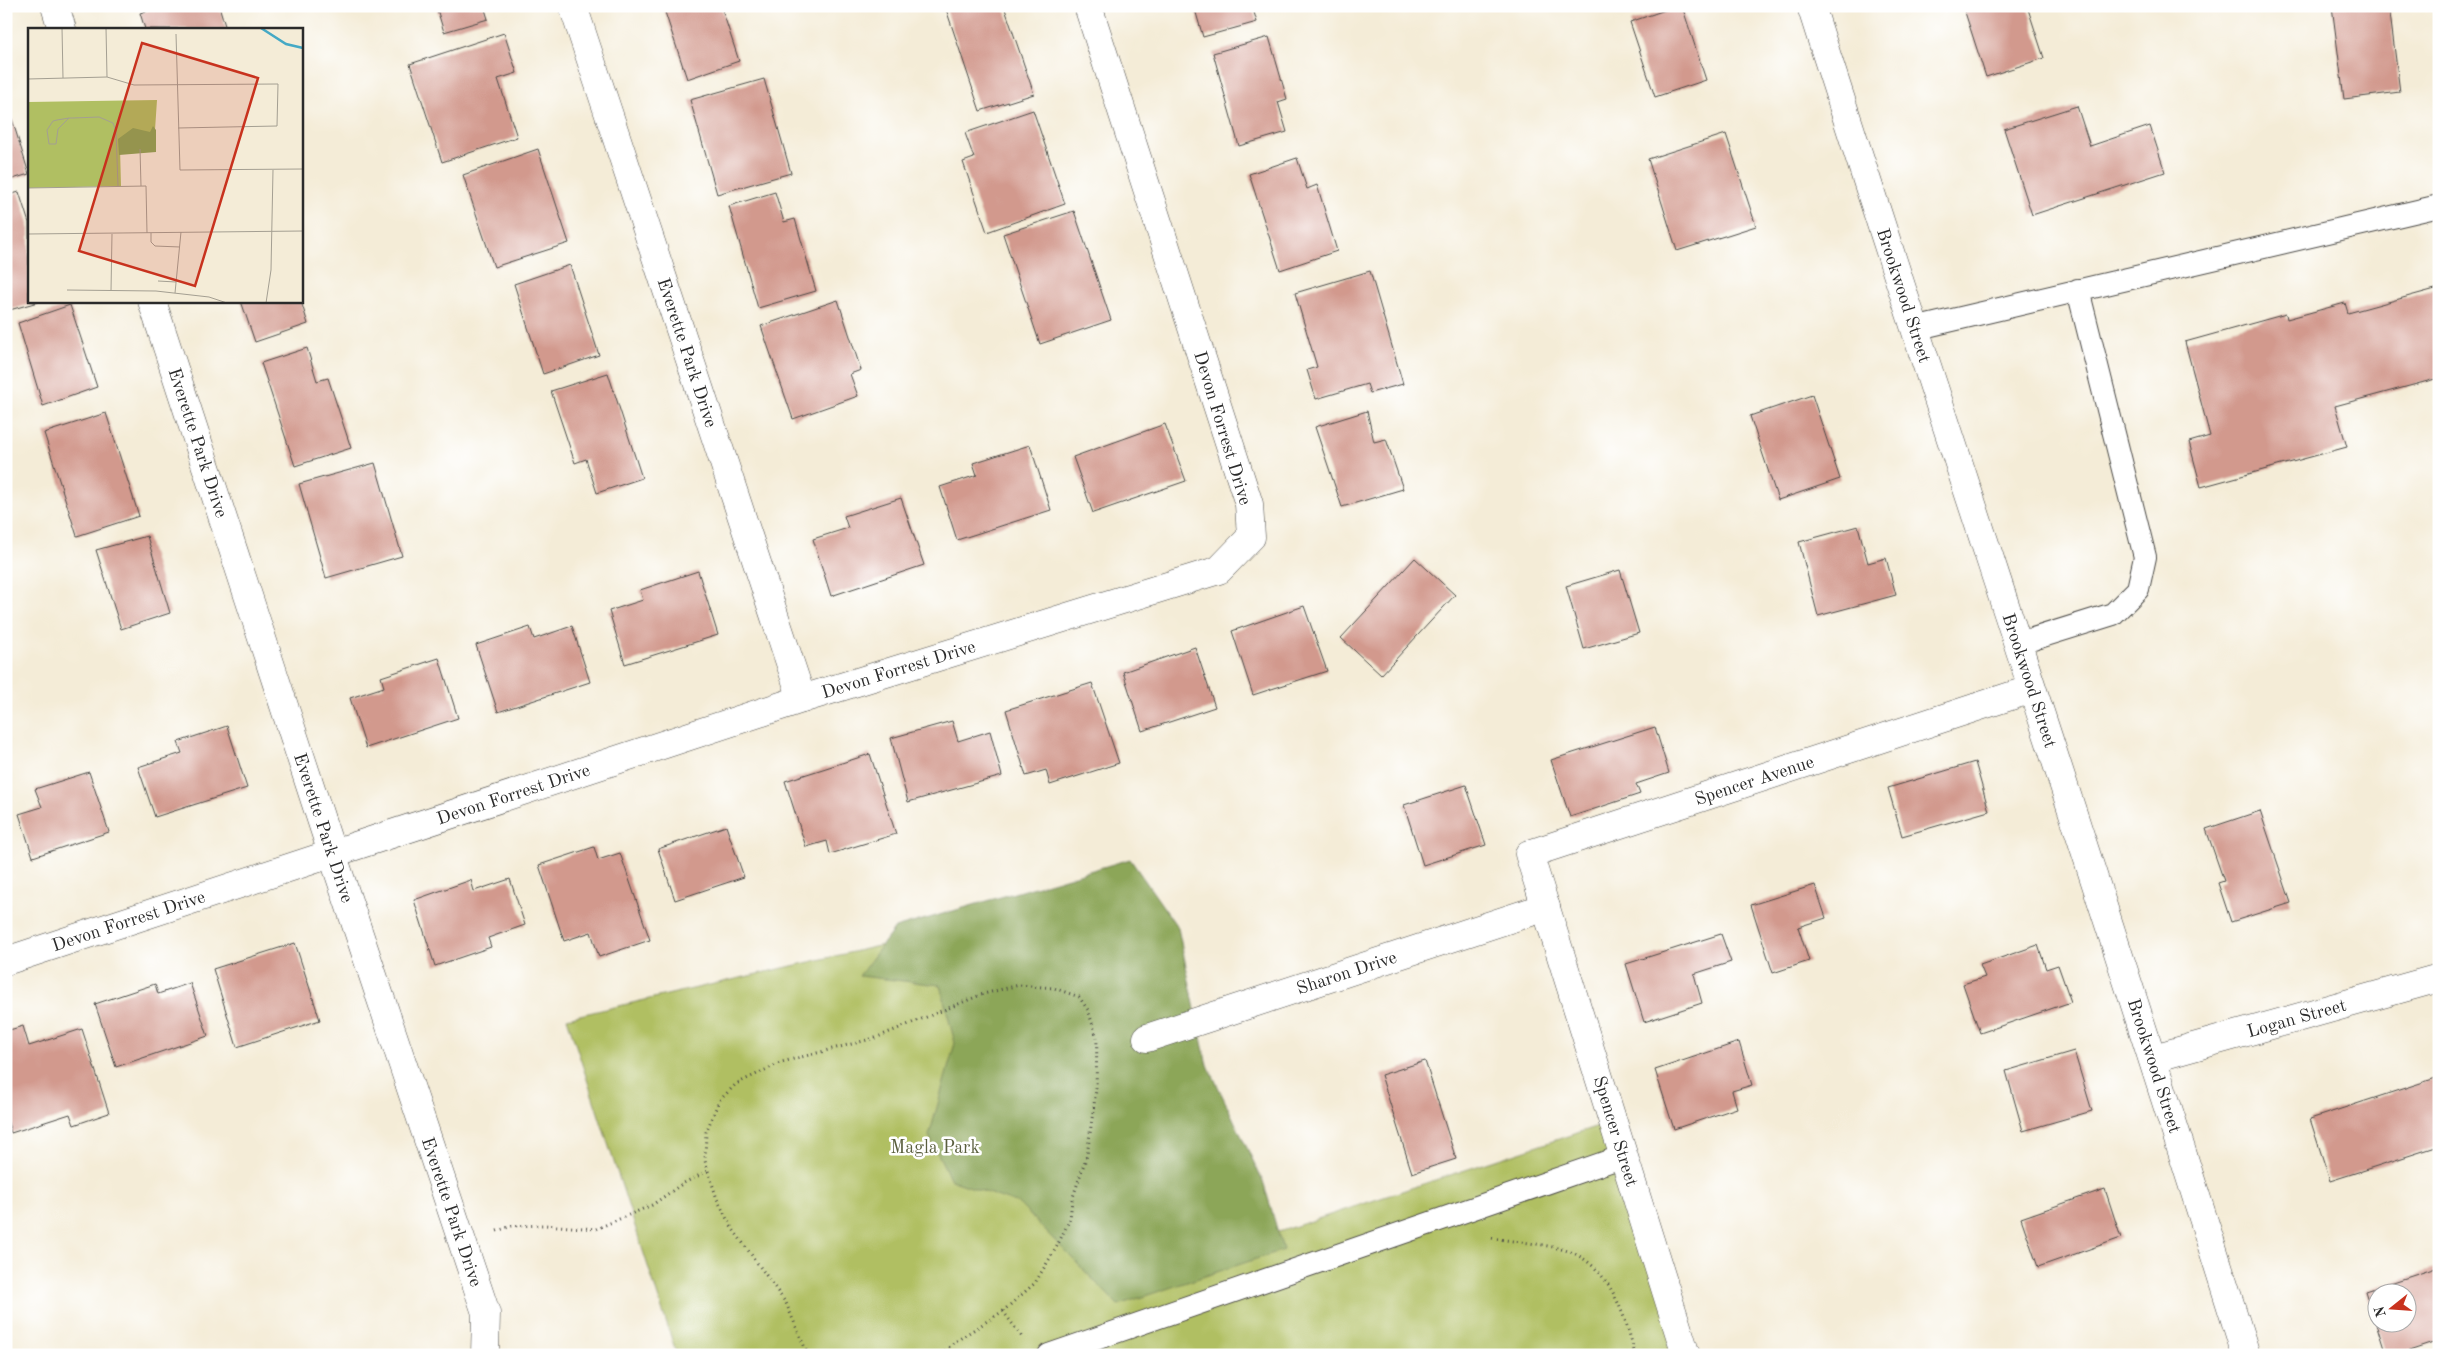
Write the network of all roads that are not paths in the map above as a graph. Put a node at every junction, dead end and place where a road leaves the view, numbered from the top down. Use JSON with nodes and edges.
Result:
{"nodes":[{"id":1,"x":55,"y":6,"type":"edge"},
{"id":2,"x":573,"y":6,"type":"edge"},
{"id":3,"x":1088,"y":6,"type":"edge"},
{"id":4,"x":1811,"y":6,"type":"edge"},
{"id":5,"x":62,"y":28,"type":"edge"},
{"id":6,"x":2439,"y":206,"type":"edge"},
{"id":7,"x":2078,"y":290,"type":"junction"},
{"id":8,"x":152,"y":302,"type":"edge"},
{"id":9,"x":1914,"y":329,"type":"junction"},
{"id":10,"x":2017,"y":644,"type":"junction"},
{"id":11,"x":2032,"y":689,"type":"junction"},
{"id":12,"x":802,"y":699,"type":"junction"},
{"id":13,"x":332,"y":853,"type":"junction"},
{"id":14,"x":1546,"y":906,"type":"junction"},
{"id":15,"x":6,"y":961,"type":"edge"},
{"id":16,"x":2439,"y":978,"type":"edge"},
{"id":17,"x":1147,"y":1038,"type":"dead end"},
{"id":18,"x":2154,"y":1058,"type":"junction"},
{"id":19,"x":1624,"y":1156,"type":"junction"},
{"id":20,"x":485,"y":1355,"type":"edge"},
{"id":21,"x":1049,"y":1355,"type":"edge"},
{"id":22,"x":1686,"y":1355,"type":"edge"},
{"id":23,"x":2246,"y":1355,"type":"edge"}],
"edges":[{"from":1,"to":5,"type":"street"},
{"from":2,"to":12,"type":"street","name":"Everette Park Drive"},
{"from":3,"to":12,"type":"street","name":"Devon Forrest Drive"},
{"from":4,"to":9,"type":"street","name":"Brookwood Street"},
{"from":6,"to":7,"type":"lane"},
{"from":7,"to":9,"type":"lane"},
{"from":7,"to":10,"type":"lane"},
{"from":8,"to":13,"type":"street","name":"Everette Park Drive"},
{"from":9,"to":10,"type":"street","name":"Brookwood Street"},
{"from":10,"to":11,"type":"street","name":"Brookwood Street"},
{"from":11,"to":14,"type":"street","name":"Spencer Avenue"},
{"from":11,"to":18,"type":"street","name":"Brookwood Street"},
{"from":12,"to":13,"type":"street","name":"Devon Forrest Drive"},
{"from":13,"to":15,"type":"street","name":"Devon Forrest Drive"},
{"from":13,"to":20,"type":"street","name":"Everette Park Drive"},
{"from":14,"to":17,"type":"street","name":"Sharon Drive"},
{"from":14,"to":19,"type":"street","name":"Spencer Street"},
{"from":16,"to":18,"type":"street","name":"Logan Street"},
{"from":18,"to":23,"type":"street","name":"Brookwood Street"},
{"from":19,"to":21,"type":"lane"},
{"from":19,"to":22,"type":"street","name":"Spencer Street"}]}
